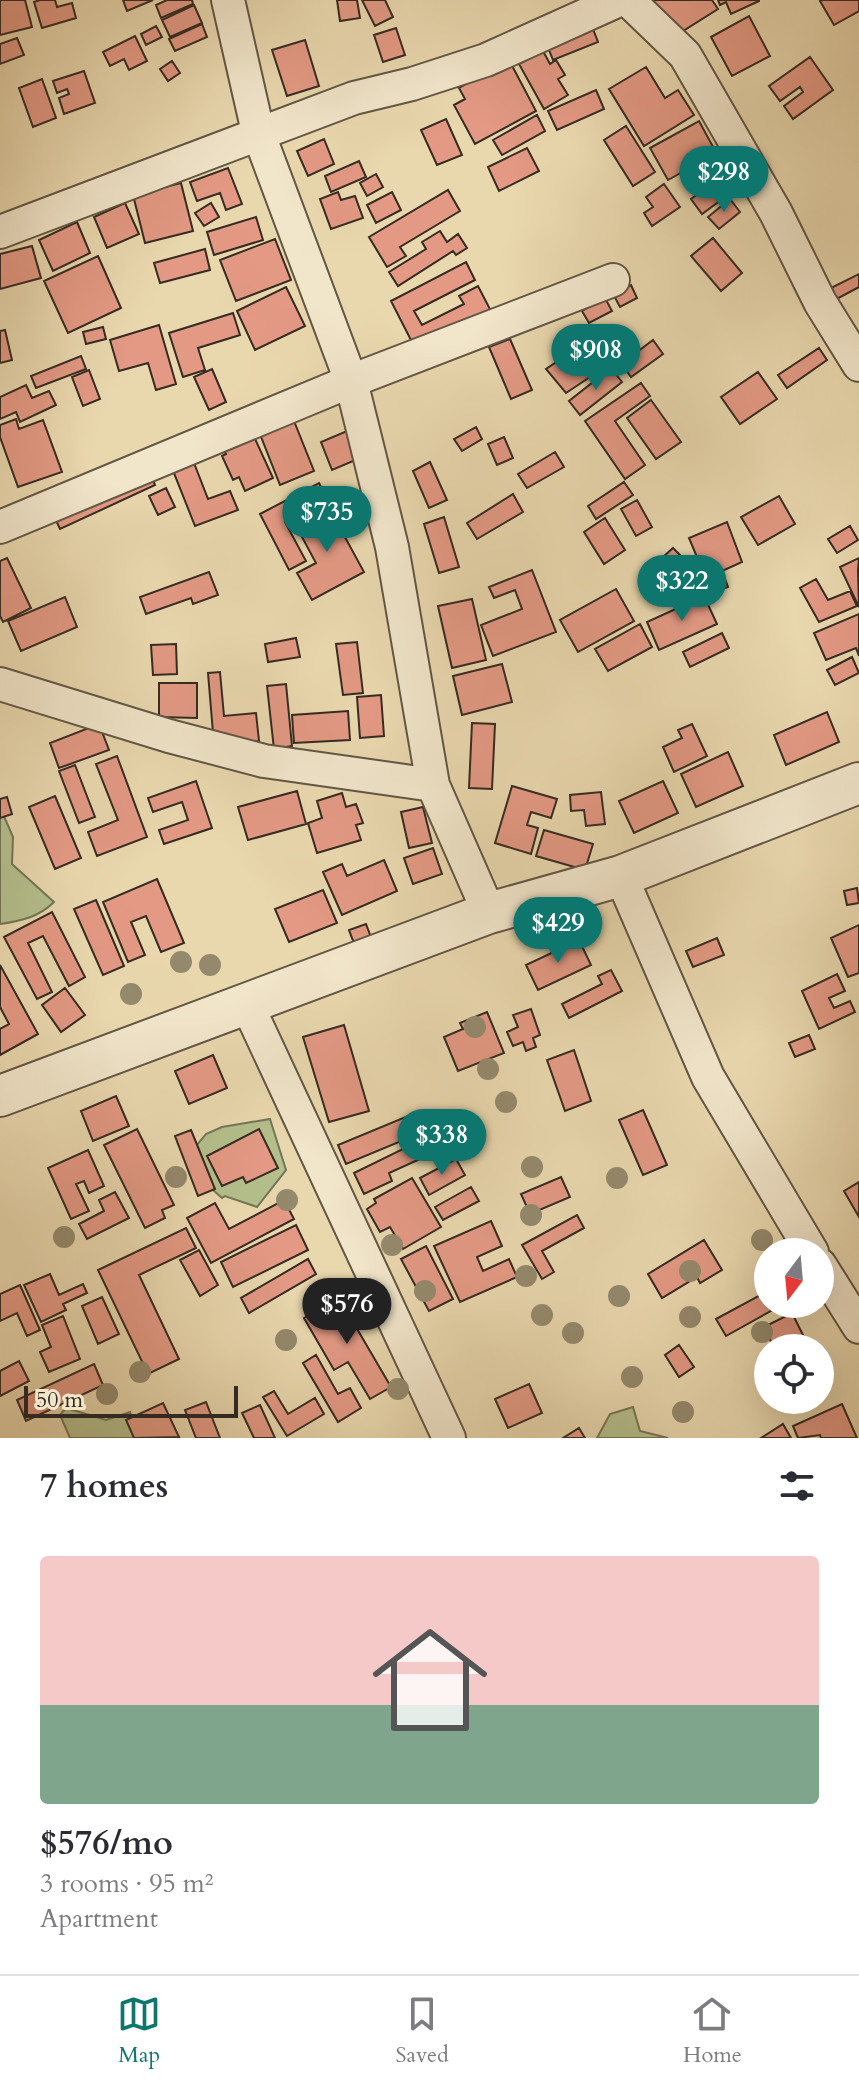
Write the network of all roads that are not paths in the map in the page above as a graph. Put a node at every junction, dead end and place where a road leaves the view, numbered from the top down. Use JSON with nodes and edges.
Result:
{"nodes":[{"id":1,"x":228,"y":0,"type":"edge"},
{"id":2,"x":619,"y":0,"type":"edge"},
{"id":3,"x":628,"y":0,"type":"edge"},
{"id":4,"x":258,"y":132,"type":"junction"},
{"id":5,"x":0,"y":232,"type":"edge"},
{"id":6,"x":613,"y":280,"type":"dead end"},
{"id":7,"x":859,"y":365,"type":"edge"},
{"id":8,"x":351,"y":381,"type":"junction"},
{"id":9,"x":0,"y":527,"type":"edge"},
{"id":10,"x":0,"y":684,"type":"edge"},
{"id":11,"x":859,"y":783,"type":"edge"},
{"id":12,"x":433,"y":785,"type":"junction"},
{"id":13,"x":621,"y":876,"type":"junction"},
{"id":14,"x":489,"y":913,"type":"junction"},
{"id":15,"x":246,"y":1002,"type":"junction"},
{"id":16,"x":0,"y":1096,"type":"edge"},
{"id":17,"x":804,"y":1238,"type":"edge"},
{"id":18,"x":834,"y":1278,"type":"edge"},
{"id":19,"x":849,"y":1292,"type":"edge"},
{"id":20,"x":859,"y":1327,"type":"edge"},
{"id":21,"x":449,"y":1438,"type":"edge"}],
"edges":[{"from":1,"to":4,"type":"street"},
{"from":2,"to":4,"type":"street"},
{"from":3,"to":7,"type":"street"},
{"from":4,"to":5,"type":"street"},
{"from":4,"to":8,"type":"street"},
{"from":6,"to":8,"type":"street"},
{"from":8,"to":9,"type":"street"},
{"from":8,"to":12,"type":"street"},
{"from":10,"to":12,"type":"street"},
{"from":11,"to":13,"type":"street"},
{"from":12,"to":14,"type":"street"},
{"from":13,"to":14,"type":"street"},
{"from":13,"to":17,"type":"street"},
{"from":14,"to":15,"type":"street"},
{"from":15,"to":16,"type":"street"},
{"from":15,"to":21,"type":"street"},
{"from":18,"to":19,"type":"street"},
{"from":19,"to":20,"type":"street"}]}
